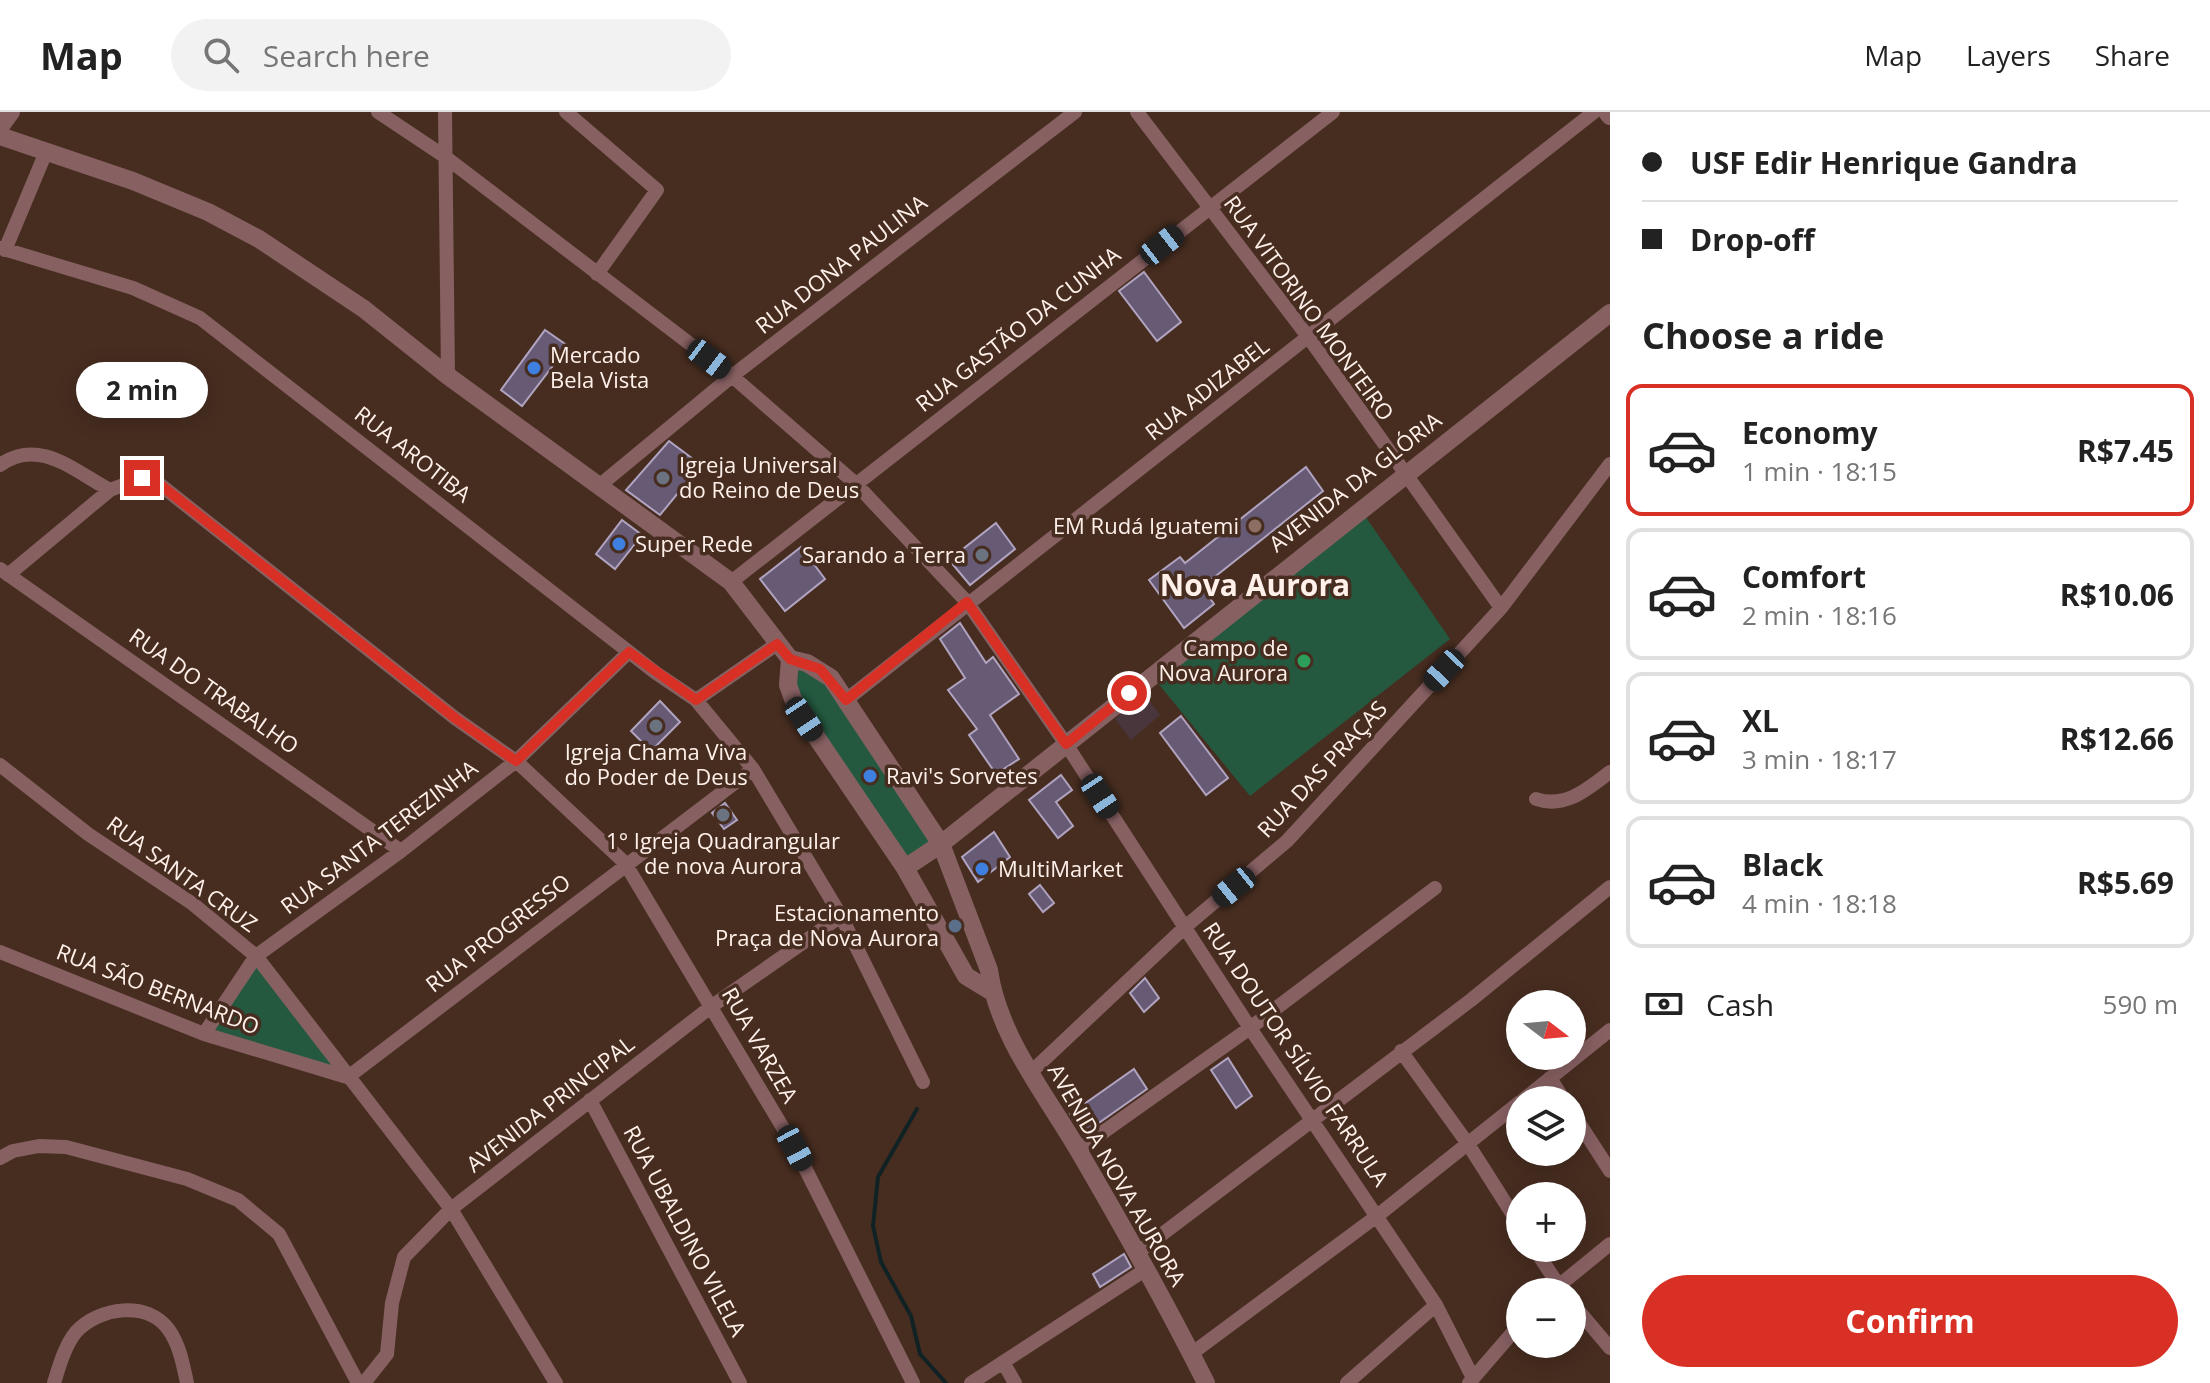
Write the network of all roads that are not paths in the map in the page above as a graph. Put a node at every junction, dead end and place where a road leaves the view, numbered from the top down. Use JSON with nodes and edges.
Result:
{"nodes":[{"id":1,"x":11,"y":112,"type":"edge"},
{"id":2,"x":378,"y":112,"type":"edge"},
{"id":3,"x":445,"y":112,"type":"edge"},
{"id":4,"x":566,"y":112,"type":"edge"},
{"id":5,"x":1075,"y":112,"type":"edge"},
{"id":6,"x":1137,"y":112,"type":"edge"},
{"id":7,"x":1333,"y":112,"type":"edge"},
{"id":8,"x":1594,"y":112,"type":"edge"},
{"id":9,"x":0,"y":127,"type":"edge"},
{"id":10,"x":0,"y":136,"type":"edge"},
{"id":11,"x":46,"y":152,"type":"junction"},
{"id":12,"x":444,"y":156,"type":"junction"},
{"id":13,"x":1210,"y":208,"type":"junction"},
{"id":14,"x":2,"y":249,"type":"edge"},
{"id":15,"x":597,"y":274,"type":"junction"},
{"id":16,"x":1610,"y":313,"type":"edge"},
{"id":17,"x":1309,"y":338,"type":"junction"},
{"id":18,"x":448,"y":376,"type":"junction"},
{"id":19,"x":732,"y":376,"type":"junction"},
{"id":20,"x":1610,"y":464,"type":"edge"},
{"id":21,"x":0,"y":465,"type":"edge"},
{"id":22,"x":1403,"y":475,"type":"junction"},
{"id":23,"x":856,"y":484,"type":"junction"},
{"id":24,"x":599,"y":486,"type":"junction"},
{"id":25,"x":110,"y":490,"type":"junction"},
{"id":26,"x":4,"y":572,"type":"edge"},
{"id":27,"x":731,"y":582,"type":"junction"},
{"id":28,"x":967,"y":602,"type":"junction"},
{"id":29,"x":1501,"y":608,"type":"junction"},
{"id":30,"x":777,"y":644,"type":"junction"},
{"id":31,"x":629,"y":652,"type":"junction"},
{"id":32,"x":790,"y":659,"type":"junction"},
{"id":33,"x":696,"y":700,"type":"junction"},
{"id":34,"x":846,"y":700,"type":"junction"},
{"id":35,"x":1066,"y":744,"type":"junction"},
{"id":36,"x":516,"y":761,"type":"junction"},
{"id":37,"x":0,"y":765,"type":"edge"},
{"id":38,"x":753,"y":769,"type":"junction"},
{"id":39,"x":1610,"y":772,"type":"edge"},
{"id":40,"x":1536,"y":799,"type":"dead end"},
{"id":41,"x":941,"y":844,"type":"junction"},
{"id":42,"x":401,"y":851,"type":"junction"},
{"id":43,"x":625,"y":863,"type":"junction"},
{"id":44,"x":905,"y":868,"type":"junction"},
{"id":45,"x":1610,"y":887,"type":"edge"},
{"id":46,"x":1435,"y":888,"type":"dead end"},
{"id":47,"x":841,"y":916,"type":"junction"},
{"id":48,"x":1185,"y":927,"type":"junction"},
{"id":49,"x":0,"y":952,"type":"edge"},
{"id":50,"x":256,"y":956,"type":"junction"},
{"id":51,"x":989,"y":990,"type":"junction"},
{"id":52,"x":712,"y":1006,"type":"junction"},
{"id":53,"x":1250,"y":1028,"type":"junction"},
{"id":54,"x":1610,"y":1030,"type":"edge"},
{"id":55,"x":204,"y":1034,"type":"junction"},
{"id":56,"x":1401,"y":1051,"type":"junction"},
{"id":57,"x":1031,"y":1072,"type":"junction"},
{"id":58,"x":348,"y":1077,"type":"junction"},
{"id":59,"x":1550,"y":1078,"type":"junction"},
{"id":60,"x":923,"y":1082,"type":"dead end"},
{"id":61,"x":1540,"y":1086,"type":"edge"},
{"id":62,"x":1555,"y":1086,"type":"edge"},
{"id":63,"x":590,"y":1100,"type":"junction"},
{"id":64,"x":1506,"y":1113,"type":"edge"},
{"id":65,"x":1313,"y":1122,"type":"junction"},
{"id":66,"x":1586,"y":1134,"type":"edge"},
{"id":67,"x":1468,"y":1144,"type":"junction"},
{"id":68,"x":1078,"y":1150,"type":"junction"},
{"id":69,"x":0,"y":1158,"type":"edge"},
{"id":70,"x":1610,"y":1171,"type":"edge"},
{"id":71,"x":1506,"y":1204,"type":"edge"},
{"id":72,"x":451,"y":1209,"type":"junction"},
{"id":73,"x":1377,"y":1216,"type":"junction"},
{"id":74,"x":1610,"y":1244,"type":"edge"},
{"id":75,"x":1140,"y":1262,"type":"junction"},
{"id":76,"x":1571,"y":1278,"type":"edge"},
{"id":77,"x":1436,"y":1305,"type":"junction"},
{"id":78,"x":1586,"y":1320,"type":"edge"},
{"id":79,"x":1506,"y":1340,"type":"edge"},
{"id":80,"x":1610,"y":1348,"type":"edge"},
{"id":81,"x":1191,"y":1354,"type":"junction"},
{"id":82,"x":1003,"y":1362,"type":"junction"},
{"id":83,"x":1470,"y":1380,"type":"edge"},
{"id":84,"x":972,"y":1382,"type":"edge"},
{"id":85,"x":54,"y":1383,"type":"edge"},
{"id":86,"x":187,"y":1383,"type":"edge"},
{"id":87,"x":358,"y":1383,"type":"edge"},
{"id":88,"x":364,"y":1383,"type":"edge"},
{"id":89,"x":556,"y":1383,"type":"edge"},
{"id":90,"x":740,"y":1383,"type":"edge"},
{"id":91,"x":913,"y":1383,"type":"edge"},
{"id":92,"x":1015,"y":1383,"type":"edge"},
{"id":93,"x":1206,"y":1383,"type":"edge"},
{"id":94,"x":1347,"y":1383,"type":"edge"}],
"edges":[{"from":1,"to":9,"type":"street"},
{"from":2,"to":12,"type":"street","name":"RUA DOUTOR SÍLVIO FARRULA"},
{"from":3,"to":12,"type":"street"},
{"from":4,"to":15,"type":"street"},
{"from":5,"to":19,"type":"street","name":"RUA DONA PAULINA"},
{"from":6,"to":13,"type":"street","name":"RUA VITORINO MONTEIRO"},
{"from":7,"to":13,"type":"street","name":"RUA GASTÃO DA CUNHA"},
{"from":8,"to":17,"type":"street","name":"RUA ADIZABEL"},
{"from":10,"to":11,"type":"street","name":"AVENIDA NOVA AURORA"},
{"from":11,"to":14,"type":"street"},
{"from":11,"to":18,"type":"street","name":"AVENIDA NOVA AURORA"},
{"from":12,"to":15,"type":"street","name":"RUA DOUTOR SÍLVIO FARRULA"},
{"from":12,"to":18,"type":"street"},
{"from":13,"to":17,"type":"street","name":"RUA VITORINO MONTEIRO"},
{"from":13,"to":23,"type":"street","name":"RUA GASTÃO DA CUNHA"},
{"from":14,"to":31,"type":"street","name":"RUA AROTIBA"},
{"from":15,"to":19,"type":"street","name":"RUA DOUTOR SÍLVIO FARRULA"},
{"from":16,"to":22,"type":"street","name":"AVENIDA DA GLÓRIA"},
{"from":17,"to":22,"type":"street","name":"RUA VITORINO MONTEIRO"},
{"from":17,"to":28,"type":"street","name":"RUA ADIZABEL"},
{"from":18,"to":24,"type":"street","name":"AVENIDA NOVA AURORA"},
{"from":19,"to":23,"type":"street","name":"RUA DOUTOR SÍLVIO FARRULA"},
{"from":19,"to":24,"type":"street","name":"RUA DONA PAULINA"},
{"from":20,"to":29,"type":"street","name":"RUA DAS PRAÇAS"},
{"from":21,"to":25,"type":"street"},
{"from":22,"to":29,"type":"street","name":"RUA VITORINO MONTEIRO"},
{"from":22,"to":35,"type":"street","name":"AVENIDA DA GLÓRIA"},
{"from":23,"to":27,"type":"street","name":"RUA GASTÃO DA CUNHA"},
{"from":23,"to":28,"type":"street","name":"RUA DOUTOR SÍLVIO FARRULA"},
{"from":24,"to":27,"type":"street","name":"AVENIDA NOVA AURORA"},
{"from":25,"to":26,"type":"street"},
{"from":25,"to":36,"type":"street","name":"RUA VARZEA"},
{"from":26,"to":42,"type":"street","name":"RUA DO TRABALHO"},
{"from":27,"to":30,"type":"street","name":"AVENIDA NOVA AURORA"},
{"from":28,"to":34,"type":"street","name":"RUA ADIZABEL"},
{"from":28,"to":35,"type":"street","name":"RUA DOUTOR SÍLVIO FARRULA"},
{"from":29,"to":48,"type":"street","name":"RUA DAS PRAÇAS"},
{"from":30,"to":32,"type":"street","name":"AVENIDA NOVA AURORA"},
{"from":30,"to":33,"type":"street"},
{"from":31,"to":33,"type":"street","name":"RUA AROTIBA"},
{"from":31,"to":36,"type":"street","name":"RUA SANTA TEREZINHA"},
{"from":32,"to":34,"type":"street","name":"AVENIDA NOVA AURORA"},
{"from":32,"to":44,"type":"street","name":"AVENIDA NOVA AURORA"},
{"from":33,"to":38,"type":"street","name":"RUA AROTIBA"},
{"from":34,"to":41,"type":"street","name":"AVENIDA NOVA AURORA"},
{"from":35,"to":41,"type":"street","name":"AVENIDA DA GLÓRIA"},
{"from":35,"to":48,"type":"street","name":"RUA DOUTOR SÍLVIO FARRULA"},
{"from":36,"to":42,"type":"street","name":"RUA SANTA TEREZINHA"},
{"from":36,"to":43,"type":"street","name":"RUA VARZEA"},
{"from":37,"to":50,"type":"street","name":"RUA SANTA CRUZ"},
{"from":38,"to":43,"type":"street","name":"RUA PROGRESSO"},
{"from":38,"to":47,"type":"street","name":"RUA AROTIBA"},
{"from":39,"to":40,"type":"street"},
{"from":41,"to":44,"type":"street","name":"AVENIDA DA GLÓRIA"},
{"from":41,"to":51,"type":"street","name":"AVENIDA NOVA AURORA"},
{"from":42,"to":50,"type":"street","name":"RUA SANTA TEREZINHA"},
{"from":43,"to":52,"type":"street","name":"RUA VARZEA"},
{"from":43,"to":58,"type":"street","name":"RUA PROGRESSO"},
{"from":44,"to":51,"type":"street","name":"AVENIDA NOVA AURORA"},
{"from":45,"to":56,"type":"street"},
{"from":46,"to":53,"type":"street"},
{"from":47,"to":52,"type":"street","name":"AVENIDA PRINCIPAL"},
{"from":47,"to":60,"type":"street","name":"RUA AROTIBA"},
{"from":48,"to":53,"type":"street","name":"RUA DOUTOR SÍLVIO FARRULA"},
{"from":48,"to":57,"type":"street","name":"RUA DAS PRAÇAS"},
{"from":49,"to":55,"type":"street","name":"RUA SÃO BERNARDO"},
{"from":50,"to":55,"type":"street","name":"RUA SANTA TEREZINHA"},
{"from":50,"to":58,"type":"street","name":"RUA SANTA CRUZ"},
{"from":51,"to":57,"type":"street","name":"AVENIDA NOVA AURORA"},
{"from":52,"to":63,"type":"street","name":"AVENIDA PRINCIPAL"},
{"from":52,"to":91,"type":"street","name":"RUA VARZEA"},
{"from":53,"to":65,"type":"street","name":"RUA DOUTOR SÍLVIO FARRULA"},
{"from":53,"to":68,"type":"street"},
{"from":54,"to":59,"type":"street"},
{"from":55,"to":58,"type":"street","name":"RUA SÃO BERNARDO"},
{"from":56,"to":65,"type":"street"},
{"from":56,"to":67,"type":"street"},
{"from":57,"to":68,"type":"street","name":"AVENIDA NOVA AURORA"},
{"from":58,"to":72,"type":"street","name":"RUA SANTA CRUZ"},
{"from":59,"to":61,"type":"street"},
{"from":59,"to":62,"type":"street"},
{"from":63,"to":72,"type":"street","name":"AVENIDA PRINCIPAL"},
{"from":63,"to":90,"type":"street","name":"RUA UBALDINO VILELA"},
{"from":64,"to":67,"type":"street"},
{"from":65,"to":73,"type":"street","name":"RUA DOUTOR SÍLVIO FARRULA"},
{"from":65,"to":75,"type":"street"},
{"from":66,"to":70,"type":"street"},
{"from":67,"to":71,"type":"street"},
{"from":67,"to":73,"type":"street"},
{"from":68,"to":75,"type":"street","name":"AVENIDA NOVA AURORA"},
{"from":69,"to":87,"type":"street"},
{"from":72,"to":88,"type":"street","name":"AVENIDA PRINCIPAL"},
{"from":72,"to":89,"type":"street","name":"RUA SANTA CRUZ"},
{"from":73,"to":77,"type":"street","name":"RUA DOUTOR SÍLVIO FARRULA"},
{"from":73,"to":81,"type":"street"},
{"from":74,"to":76,"type":"street"},
{"from":75,"to":81,"type":"street","name":"AVENIDA NOVA AURORA"},
{"from":75,"to":82,"type":"street"},
{"from":77,"to":83,"type":"street","name":"RUA DOUTOR SÍLVIO FARRULA"},
{"from":77,"to":94,"type":"street"},
{"from":78,"to":80,"type":"street"},
{"from":79,"to":83,"type":"street"},
{"from":81,"to":93,"type":"street","name":"AVENIDA NOVA AURORA"},
{"from":82,"to":84,"type":"street"},
{"from":82,"to":92,"type":"street"},
{"from":85,"to":86,"type":"street"}]}
